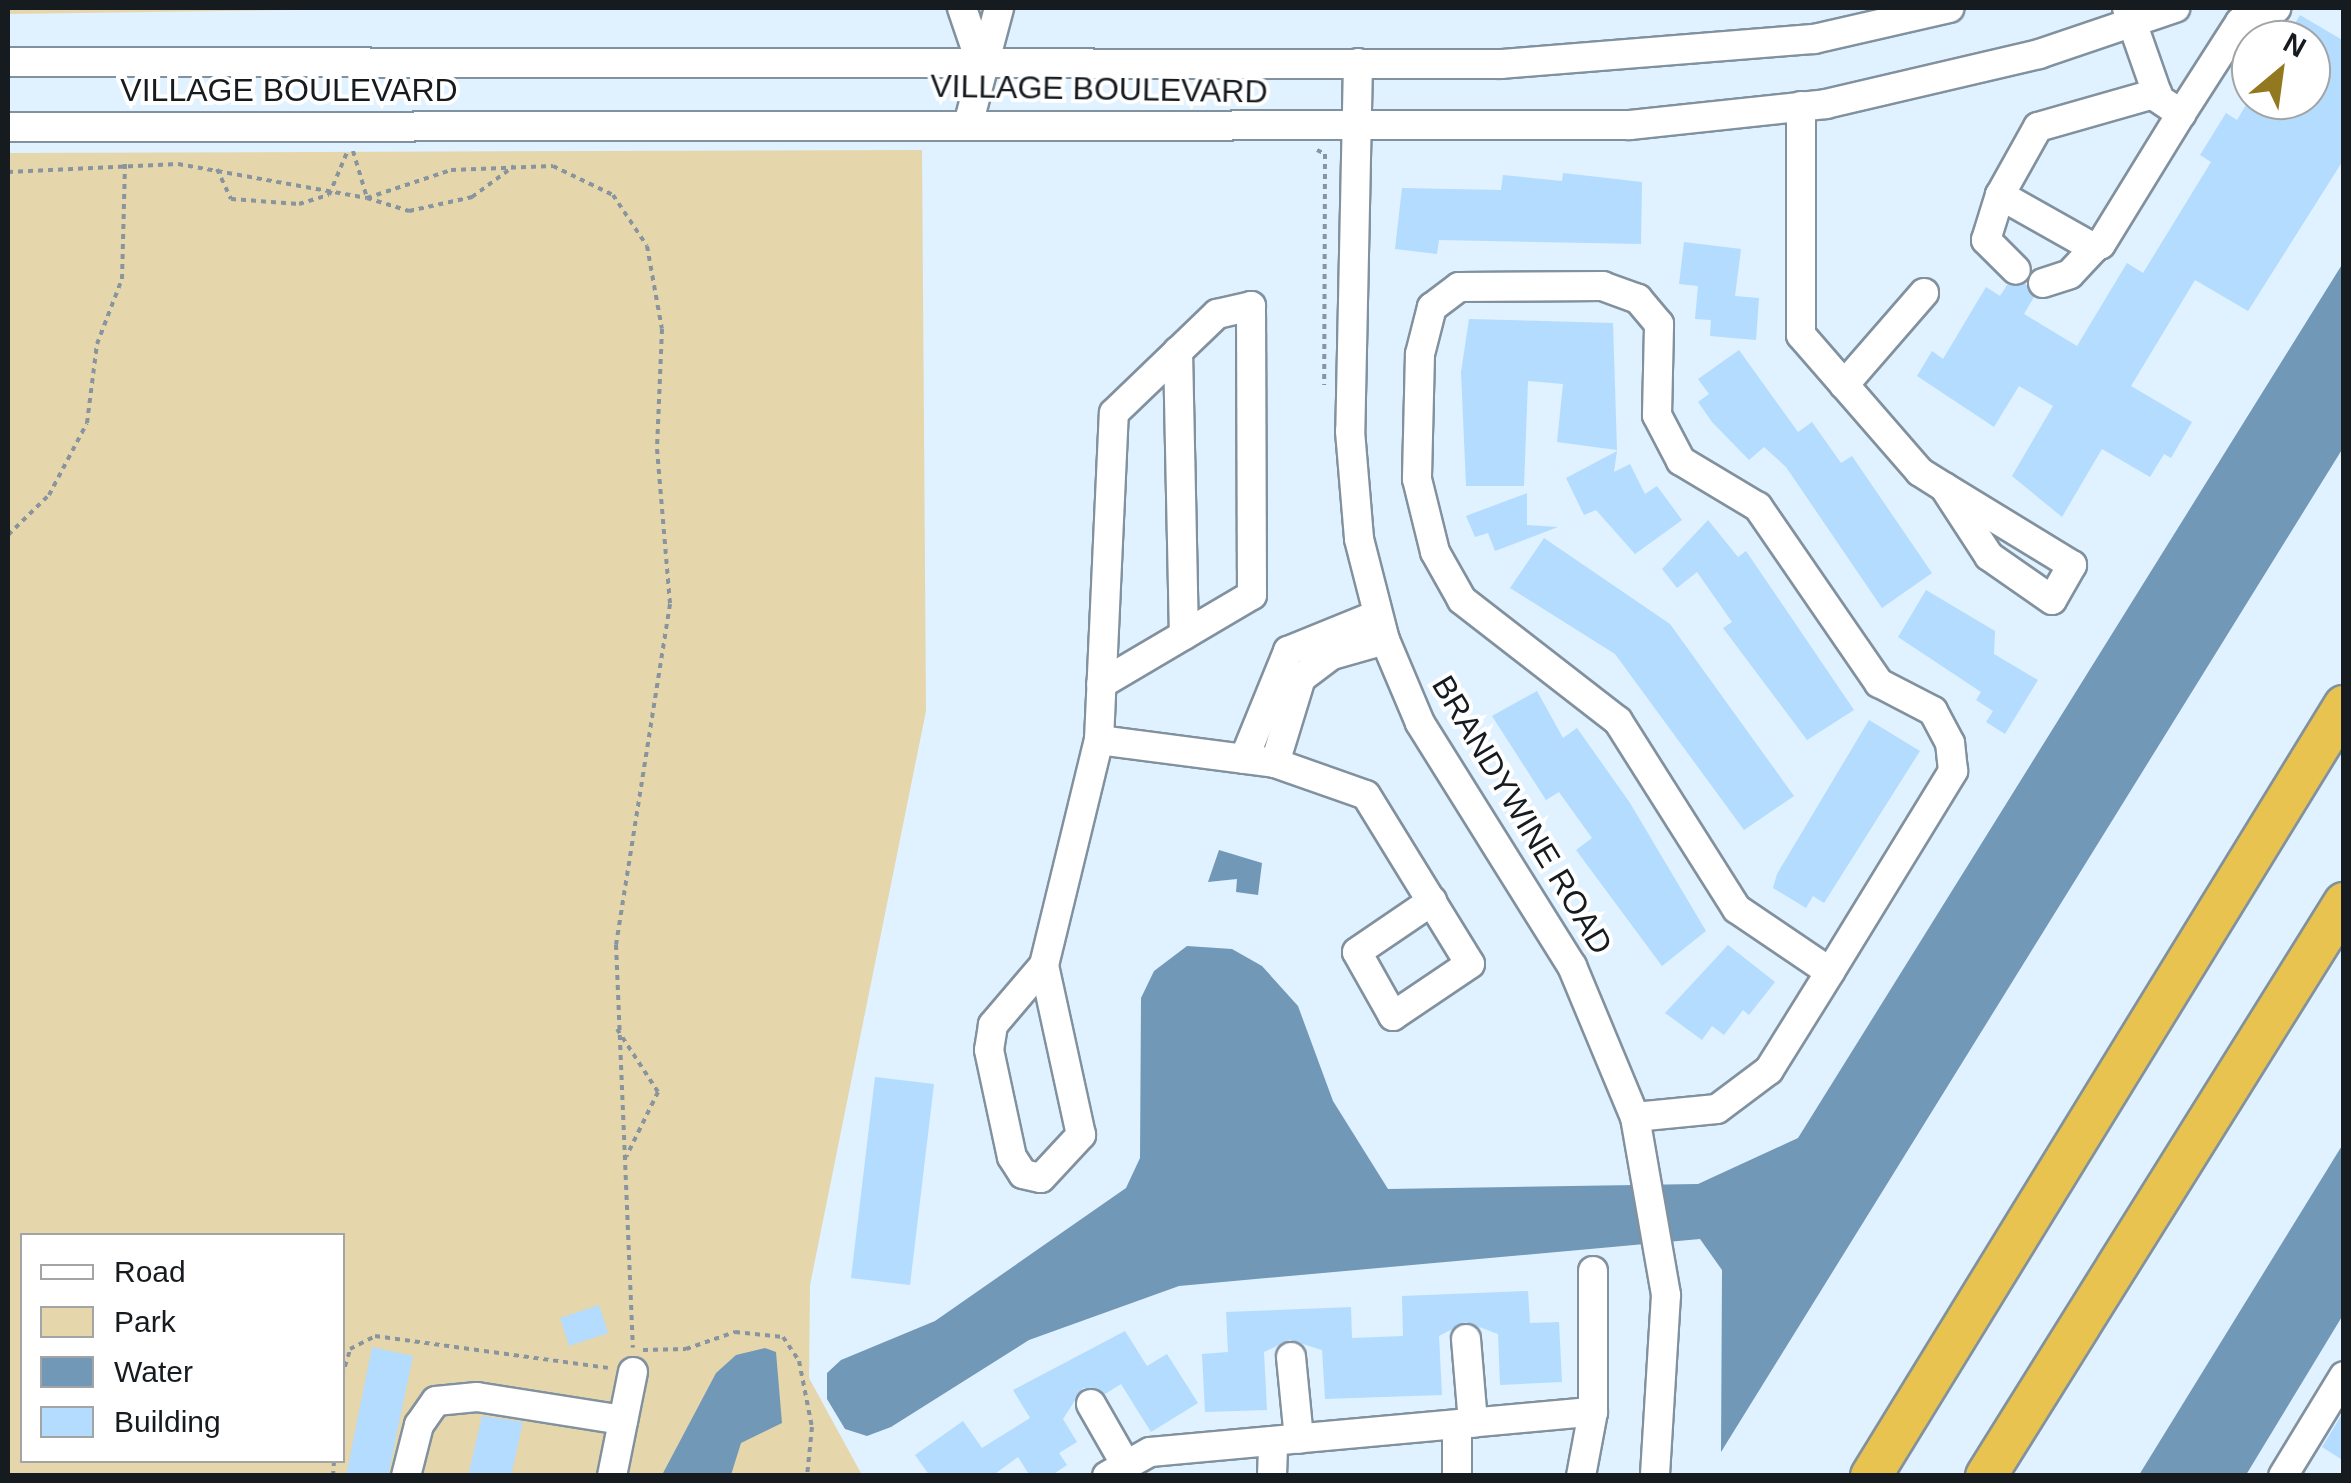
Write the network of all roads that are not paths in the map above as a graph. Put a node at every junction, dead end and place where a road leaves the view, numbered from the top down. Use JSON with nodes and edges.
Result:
{"nodes":[{"id":1,"x":962,"y":8,"type":"edge"},
{"id":2,"x":999,"y":8,"type":"edge"},
{"id":3,"x":1949,"y":8,"type":"edge"},
{"id":4,"x":2175,"y":8,"type":"edge"},
{"id":5,"x":2276,"y":8,"type":"edge"},
{"id":6,"x":2130,"y":16,"type":"edge"},
{"id":7,"x":979,"y":58,"type":"junction"},
{"id":8,"x":8,"y":62,"type":"edge"},
{"id":9,"x":1358,"y":63,"type":"junction"},
{"id":10,"x":2156,"y":93,"type":"junction"},
{"id":11,"x":1800,"y":106,"type":"junction"},
{"id":12,"x":2181,"y":114,"type":"junction"},
{"id":13,"x":969,"y":121,"type":"junction"},
{"id":14,"x":8,"y":127,"type":"edge"},
{"id":15,"x":1354,"y":128,"type":"junction"},
{"id":16,"x":2000,"y":195,"type":"junction"},
{"id":17,"x":2094,"y":248,"type":"junction"},
{"id":18,"x":2016,"y":270,"type":"dead end"},
{"id":19,"x":2042,"y":283,"type":"dead end"},
{"id":20,"x":1924,"y":293,"type":"dead end"},
{"id":21,"x":1178,"y":351,"type":"junction"},
{"id":22,"x":1844,"y":384,"type":"junction"},
{"id":23,"x":1944,"y":486,"type":"junction"},
{"id":24,"x":1380,"y":627,"type":"junction"},
{"id":25,"x":1184,"y":635,"type":"junction"},
{"id":26,"x":1101,"y":684,"type":"junction"},
{"id":27,"x":2344,"y":706,"type":"edge"},
{"id":28,"x":1099,"y":740,"type":"junction"},
{"id":29,"x":1244,"y":758,"type":"junction"},
{"id":30,"x":1275,"y":763,"type":"junction"},
{"id":31,"x":1432,"y":901,"type":"dead end"},
{"id":32,"x":2344,"y":903,"type":"edge"},
{"id":33,"x":1044,"y":966,"type":"junction"},
{"id":34,"x":1830,"y":972,"type":"junction"},
{"id":35,"x":1635,"y":1117,"type":"junction"},
{"id":36,"x":1593,"y":1271,"type":"dead end"},
{"id":37,"x":1466,"y":1339,"type":"dead end"},
{"id":38,"x":1291,"y":1357,"type":"dead end"},
{"id":39,"x":633,"y":1361,"type":"road end"},
{"id":40,"x":2344,"y":1376,"type":"edge"},
{"id":41,"x":1091,"y":1404,"type":"dead end"},
{"id":42,"x":1593,"y":1412,"type":"junction"},
{"id":43,"x":623,"y":1420,"type":"junction"},
{"id":44,"x":1465,"y":1424,"type":"junction"},
{"id":45,"x":1286,"y":1440,"type":"junction"},
{"id":46,"x":1115,"y":1472,"type":"edge"},
{"id":47,"x":406,"y":1476,"type":"edge"},
{"id":48,"x":612,"y":1476,"type":"edge"},
{"id":49,"x":1272,"y":1476,"type":"edge"},
{"id":50,"x":1457,"y":1476,"type":"edge"},
{"id":51,"x":1581,"y":1476,"type":"edge"},
{"id":52,"x":1655,"y":1476,"type":"edge"},
{"id":53,"x":1871,"y":1476,"type":"edge"},
{"id":54,"x":1986,"y":1476,"type":"edge"},
{"id":55,"x":2283,"y":1476,"type":"edge"}],
"edges":[{"from":1,"to":7,"type":"street"},
{"from":2,"to":7,"type":"street"},
{"from":3,"to":9,"type":"street","name":"VILLAGE BOULEVARD"},
{"from":4,"to":6,"type":"street","name":"VILLAGE BOULEVARD"},
{"from":5,"to":12,"type":"street"},
{"from":6,"to":10,"type":"street"},
{"from":6,"to":11,"type":"street","name":"VILLAGE BOULEVARD"},
{"from":7,"to":8,"type":"street","name":"VILLAGE BOULEVARD"},
{"from":7,"to":9,"type":"street","name":"VILLAGE BOULEVARD"},
{"from":7,"to":13,"type":"street"},
{"from":9,"to":15,"type":"street","name":"BRANDYWINE ROAD"},
{"from":10,"to":12,"type":"street"},
{"from":10,"to":16,"type":"street"},
{"from":11,"to":15,"type":"street","name":"VILLAGE BOULEVARD"},
{"from":11,"to":22,"type":"street"},
{"from":12,"to":17,"type":"street"},
{"from":13,"to":14,"type":"street","name":"VILLAGE BOULEVARD"},
{"from":13,"to":15,"type":"street","name":"VILLAGE BOULEVARD"},
{"from":15,"to":24,"type":"street","name":"BRANDYWINE ROAD"},
{"from":16,"to":17,"type":"street"},
{"from":16,"to":18,"type":"street"},
{"from":17,"to":19,"type":"street"},
{"from":20,"to":22,"type":"street"},
{"from":21,"to":25,"type":"street"},
{"from":21,"to":25,"type":"street"},
{"from":21,"to":26,"type":"street"},
{"from":22,"to":23,"type":"street"},
{"from":23,"to":23,"type":"street"},
{"from":24,"to":29,"type":"street"},
{"from":24,"to":30,"type":"street"},
{"from":24,"to":35,"type":"street","name":"BRANDYWINE ROAD"},
{"from":25,"to":26,"type":"street"},
{"from":26,"to":28,"type":"street"},
{"from":27,"to":53,"type":"highway"},
{"from":28,"to":29,"type":"street"},
{"from":28,"to":33,"type":"street"},
{"from":29,"to":30,"type":"street"},
{"from":30,"to":31,"type":"street"},
{"from":32,"to":54,"type":"highway"},
{"from":33,"to":33,"type":"street"},
{"from":34,"to":34,"type":"street"},
{"from":34,"to":35,"type":"street"},
{"from":35,"to":52,"type":"street","name":"BRANDYWINE ROAD"},
{"from":36,"to":42,"type":"street"},
{"from":37,"to":44,"type":"street"},
{"from":38,"to":45,"type":"street"},
{"from":39,"to":43,"type":"street"},
{"from":40,"to":55,"type":"street"},
{"from":41,"to":46,"type":"street"},
{"from":42,"to":44,"type":"street"},
{"from":42,"to":51,"type":"street"},
{"from":43,"to":47,"type":"street"},
{"from":43,"to":48,"type":"street"},
{"from":44,"to":45,"type":"street"},
{"from":44,"to":50,"type":"street"},
{"from":45,"to":46,"type":"street"},
{"from":45,"to":49,"type":"street"}]}
